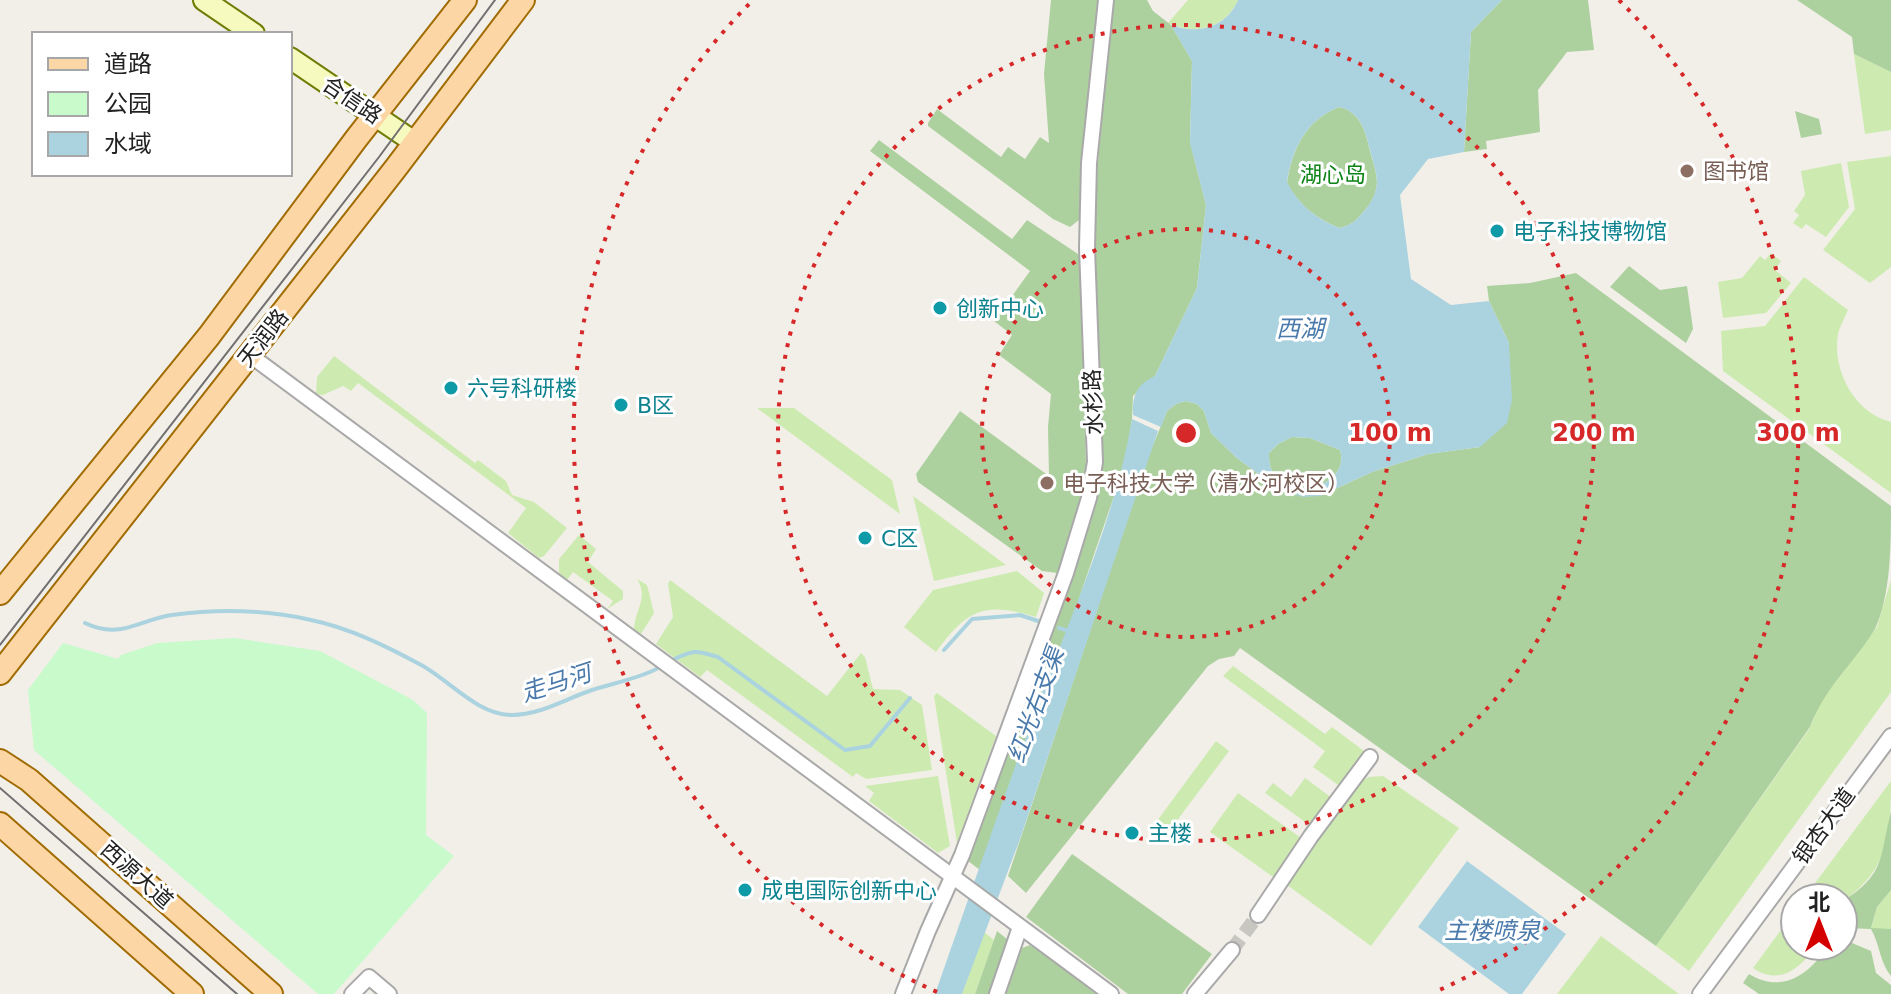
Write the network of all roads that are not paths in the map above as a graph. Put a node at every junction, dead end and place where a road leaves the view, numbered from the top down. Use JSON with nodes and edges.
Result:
{"nodes":[{"id":1,"x":204,"y":0,"type":"edge"},
{"id":2,"x":465,"y":0,"type":"edge"},
{"id":3,"x":523,"y":0,"type":"edge"},
{"id":4,"x":1106,"y":0,"type":"edge"},
{"id":5,"x":251,"y":32,"type":"edge"},
{"id":6,"x":292,"y":59,"type":"edge"},
{"id":7,"x":375,"y":116,"type":"junction"},
{"id":8,"x":414,"y":142,"type":"junction"},
{"id":9,"x":250,"y":355,"type":"junction"},
{"id":10,"x":0,"y":593,"type":"edge"},
{"id":11,"x":0,"y":673,"type":"edge"},
{"id":12,"x":1891,"y":736,"type":"edge"},
{"id":13,"x":1370,"y":757,"type":"dead end"},
{"id":14,"x":0,"y":761,"type":"edge"},
{"id":15,"x":0,"y":824,"type":"edge"},
{"id":16,"x":952,"y":877,"type":"junction"},
{"id":17,"x":1258,"y":915,"type":"tunnel mouth"},
{"id":18,"x":1020,"y":927,"type":"junction"},
{"id":19,"x":1232,"y":950,"type":"tunnel mouth"},
{"id":20,"x":192,"y":994,"type":"edge"},
{"id":21,"x":271,"y":994,"type":"edge"},
{"id":22,"x":352,"y":994,"type":"edge"},
{"id":23,"x":389,"y":994,"type":"edge"},
{"id":24,"x":903,"y":994,"type":"edge"},
{"id":25,"x":997,"y":994,"type":"edge"},
{"id":26,"x":1111,"y":994,"type":"edge"},
{"id":27,"x":1195,"y":994,"type":"edge"},
{"id":28,"x":1700,"y":994,"type":"edge"}],
"edges":[{"from":1,"to":5,"type":"street"},
{"from":2,"to":7,"type":"main road","name":"天润路"},
{"from":3,"to":8,"type":"main road","name":"天润路"},
{"from":4,"to":16,"type":"street","name":"水杉路"},
{"from":6,"to":7,"type":"street","name":"合信路"},
{"from":7,"to":8,"type":"street","name":"合信路"},
{"from":7,"to":10,"type":"main road","name":"天润路"},
{"from":8,"to":9,"type":"main road","name":"天润路"},
{"from":9,"to":11,"type":"main road","name":"天润路"},
{"from":9,"to":16,"type":"street"},
{"from":12,"to":28,"type":"street","name":"银杏大道"},
{"from":13,"to":17,"type":"street"},
{"from":14,"to":21,"type":"main road","name":"西源大道"},
{"from":15,"to":20,"type":"main road"},
{"from":16,"to":18,"type":"street"},
{"from":16,"to":24,"type":"street","name":"水杉路"},
{"from":18,"to":25,"type":"street"},
{"from":18,"to":26,"type":"street"},
{"from":19,"to":27,"type":"street"},
{"from":22,"to":23,"type":"street"}]}
